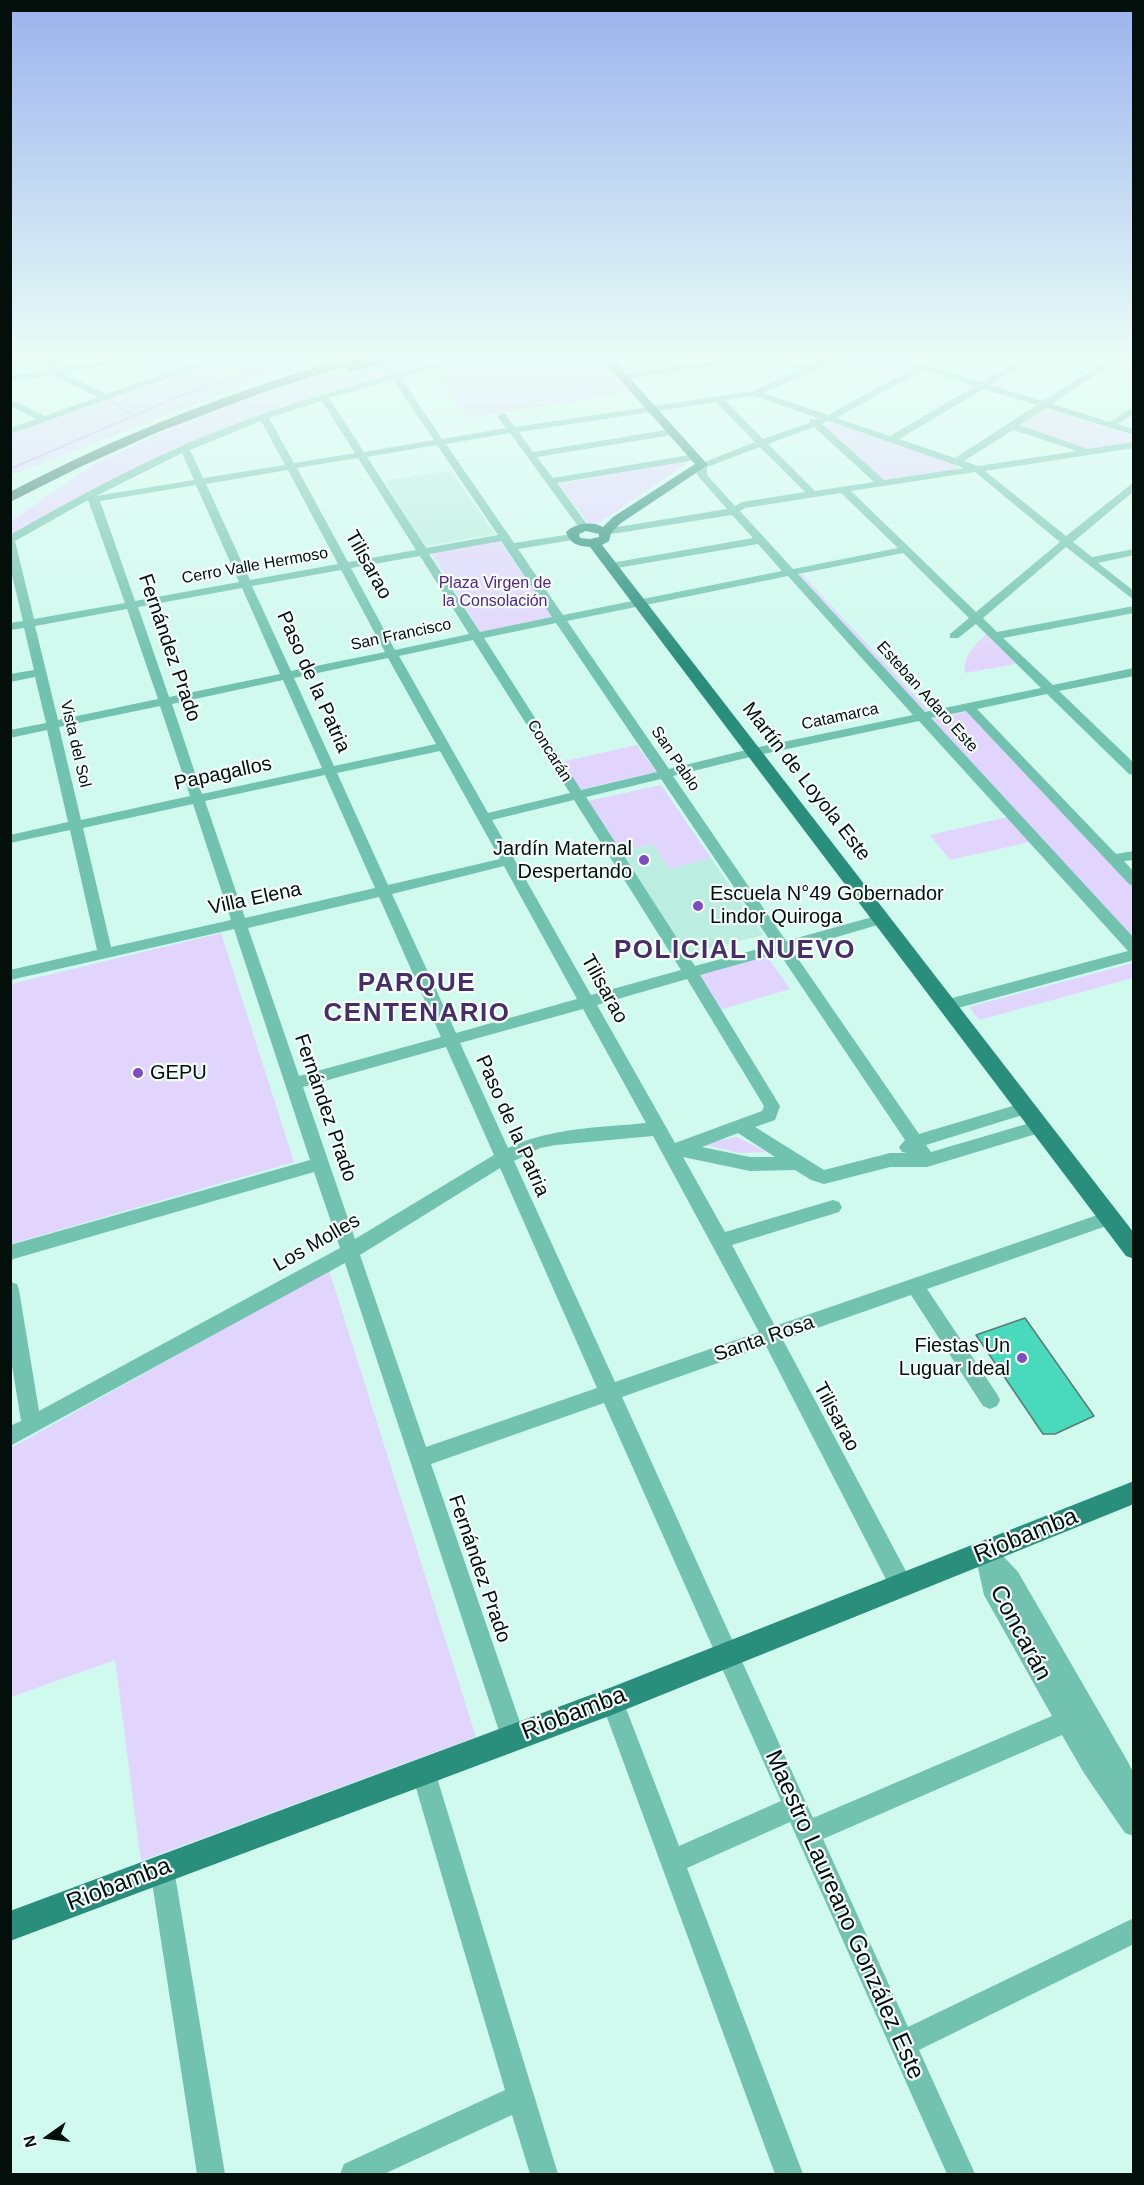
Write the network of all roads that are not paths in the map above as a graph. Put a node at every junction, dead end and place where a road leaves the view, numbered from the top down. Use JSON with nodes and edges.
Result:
{"nodes":[{"id":1,"x":72,"y":458,"type":"edge"},
{"id":2,"x":81,"y":458,"type":"edge"},
{"id":3,"x":86,"y":458,"type":"edge"},
{"id":4,"x":93,"y":458,"type":"edge"},
{"id":5,"x":168,"y":458,"type":"edge"},
{"id":6,"x":189,"y":458,"type":"edge"},
{"id":7,"x":286,"y":458,"type":"edge"},
{"id":8,"x":337,"y":458,"type":"edge"},
{"id":9,"x":363,"y":458,"type":"edge"},
{"id":10,"x":451,"y":458,"type":"edge"},
{"id":11,"x":533,"y":458,"type":"edge"},
{"id":12,"x":695,"y":458,"type":"edge"},
{"id":13,"x":708,"y":458,"type":"edge"},
{"id":14,"x":776,"y":458,"type":"edge"},
{"id":15,"x":857,"y":458,"type":"edge"},
{"id":16,"x":951,"y":458,"type":"edge"},
{"id":17,"x":961,"y":458,"type":"edge"},
{"id":18,"x":1046,"y":458,"type":"edge"},
{"id":19,"x":958,"y":460,"type":"junction"},
{"id":20,"x":698,"y":461,"type":"junction"},
{"id":21,"x":290,"y":466,"type":"junction"},
{"id":22,"x":977,"y":469,"type":"junction"},
{"id":23,"x":21,"y":476,"type":"dead end"},
{"id":24,"x":550,"y":481,"type":"junction"},
{"id":25,"x":200,"y":482,"type":"junction"},
{"id":26,"x":881,"y":483,"type":"junction"},
{"id":27,"x":1134,"y":484,"type":"edge"},
{"id":28,"x":843,"y":489,"type":"junction"},
{"id":29,"x":10,"y":490,"type":"edge"},
{"id":30,"x":812,"y":494,"type":"junction"},
{"id":31,"x":10,"y":498,"type":"edge"},
{"id":32,"x":92,"y":498,"type":"junction"},
{"id":33,"x":25,"y":506,"type":"dead end"},
{"id":34,"x":738,"y":508,"type":"junction"},
{"id":35,"x":597,"y":529,"type":"junction"},
{"id":36,"x":572,"y":537,"type":"junction"},
{"id":37,"x":760,"y":540,"type":"junction"},
{"id":38,"x":10,"y":541,"type":"edge"},
{"id":39,"x":508,"y":542,"type":"junction"},
{"id":40,"x":1066,"y":542,"type":"junction"},
{"id":41,"x":594,"y":543,"type":"junction"},
{"id":42,"x":904,"y":550,"type":"junction"},
{"id":43,"x":423,"y":552,"type":"junction"},
{"id":44,"x":1134,"y":552,"type":"edge"},
{"id":45,"x":1090,"y":561,"type":"junction"},
{"id":46,"x":611,"y":566,"type":"junction"},
{"id":47,"x":345,"y":567,"type":"junction"},
{"id":48,"x":795,"y":571,"type":"junction"},
{"id":49,"x":247,"y":585,"type":"junction"},
{"id":50,"x":1134,"y":597,"type":"edge"},
{"id":51,"x":639,"y":602,"type":"junction"},
{"id":52,"x":130,"y":605,"type":"junction"},
{"id":53,"x":1134,"y":609,"type":"edge"},
{"id":54,"x":560,"y":619,"type":"junction"},
{"id":55,"x":976,"y":619,"type":"junction"},
{"id":56,"x":30,"y":623,"type":"junction"},
{"id":57,"x":10,"y":627,"type":"edge"},
{"id":58,"x":954,"y":636,"type":"dead end"},
{"id":59,"x":994,"y":636,"type":"junction"},
{"id":60,"x":476,"y":637,"type":"junction"},
{"id":61,"x":392,"y":654,"type":"junction"},
{"id":62,"x":41,"y":672,"type":"junction"},
{"id":63,"x":1131,"y":675,"type":"edge"},
{"id":64,"x":286,"y":676,"type":"junction"},
{"id":65,"x":10,"y":678,"type":"edge"},
{"id":66,"x":1048,"y":689,"type":"junction"},
{"id":67,"x":165,"y":702,"type":"junction"},
{"id":68,"x":968,"y":706,"type":"junction"},
{"id":69,"x":929,"y":715,"type":"junction"},
{"id":70,"x":53,"y":725,"type":"junction"},
{"id":71,"x":10,"y":734,"type":"edge"},
{"id":72,"x":444,"y":746,"type":"junction"},
{"id":73,"x":754,"y":752,"type":"junction"},
{"id":74,"x":329,"y":771,"type":"junction"},
{"id":75,"x":1134,"y":771,"type":"edge"},
{"id":76,"x":665,"y":774,"type":"junction"},
{"id":77,"x":578,"y":795,"type":"junction"},
{"id":78,"x":196,"y":799,"type":"junction"},
{"id":79,"x":485,"y":818,"type":"junction"},
{"id":80,"x":76,"y":826,"type":"junction"},
{"id":81,"x":10,"y":839,"type":"edge"},
{"id":82,"x":1134,"y":855,"type":"edge"},
{"id":83,"x":1113,"y":859,"type":"junction"},
{"id":84,"x":508,"y":861,"type":"junction"},
{"id":85,"x":1134,"y":881,"type":"edge"},
{"id":86,"x":384,"y":891,"type":"junction"},
{"id":87,"x":883,"y":919,"type":"junction"},
{"id":88,"x":239,"y":924,"type":"junction"},
{"id":89,"x":783,"y":947,"type":"junction"},
{"id":90,"x":1134,"y":948,"type":"edge"},
{"id":91,"x":105,"y":954,"type":"junction"},
{"id":92,"x":1134,"y":955,"type":"edge"},
{"id":93,"x":691,"y":973,"type":"junction"},
{"id":94,"x":10,"y":975,"type":"edge"},
{"id":95,"x":587,"y":1002,"type":"junction"},
{"id":96,"x":947,"y":1005,"type":"junction"},
{"id":97,"x":450,"y":1040,"type":"junction"},
{"id":98,"x":293,"y":1084,"type":"junction"},
{"id":99,"x":1026,"y":1108,"type":"junction"},
{"id":100,"x":740,"y":1126,"type":"junction"},
{"id":101,"x":1040,"y":1126,"type":"junction"},
{"id":102,"x":658,"y":1129,"type":"junction"},
{"id":103,"x":915,"y":1142,"type":"junction"},
{"id":104,"x":675,"y":1150,"type":"junction"},
{"id":105,"x":503,"y":1158,"type":"junction"},
{"id":106,"x":890,"y":1160,"type":"junction"},
{"id":107,"x":927,"y":1160,"type":"junction"},
{"id":108,"x":799,"y":1163,"type":"junction"},
{"id":109,"x":320,"y":1164,"type":"junction"},
{"id":110,"x":833,"y":1207,"type":"dead end"},
{"id":111,"x":1109,"y":1218,"type":"junction"},
{"id":112,"x":721,"y":1241,"type":"junction"},
{"id":113,"x":1134,"y":1250,"type":"edge"},
{"id":114,"x":349,"y":1252,"type":"junction"},
{"id":115,"x":10,"y":1254,"type":"edge"},
{"id":116,"x":915,"y":1286,"type":"junction"},
{"id":117,"x":10,"y":1290,"type":"edge"},
{"id":118,"x":770,"y":1337,"type":"junction"},
{"id":119,"x":609,"y":1393,"type":"junction"},
{"id":120,"x":990,"y":1400,"type":"dead end"},
{"id":121,"x":32,"y":1426,"type":"junction"},
{"id":122,"x":10,"y":1437,"type":"edge"},
{"id":123,"x":418,"y":1459,"type":"junction"},
{"id":124,"x":1132,"y":1497,"type":"edge"},
{"id":125,"x":986,"y":1553,"type":"junction"},
{"id":126,"x":901,"y":1585,"type":"junction"},
{"id":127,"x":726,"y":1656,"type":"junction"},
{"id":128,"x":612,"y":1701,"type":"junction"},
{"id":129,"x":1068,"y":1721,"type":"junction"},
{"id":130,"x":513,"y":1737,"type":"junction"},
{"id":131,"x":423,"y":1772,"type":"junction"},
{"id":132,"x":795,"y":1807,"type":"junction"},
{"id":133,"x":1130,"y":1810,"type":"edge"},
{"id":134,"x":807,"y":1833,"type":"junction"},
{"id":135,"x":672,"y":1862,"type":"junction"},
{"id":136,"x":162,"y":1869,"type":"junction"},
{"id":137,"x":10,"y":1926,"type":"edge"},
{"id":138,"x":1134,"y":1930,"type":"edge"},
{"id":139,"x":902,"y":2044,"type":"junction"},
{"id":140,"x":520,"y":2097,"type":"junction"},
{"id":141,"x":210,"y":2175,"type":"edge"},
{"id":142,"x":354,"y":2175,"type":"edge"},
{"id":143,"x":544,"y":2175,"type":"edge"},
{"id":144,"x":789,"y":2175,"type":"edge"},
{"id":145,"x":962,"y":2175,"type":"edge"}],
"edges":[{"from":1,"to":23,"type":"highway"},
{"from":2,"to":29,"type":"highway"},
{"from":3,"to":31,"type":"highway"},
{"from":4,"to":33,"type":"highway"},
{"from":5,"to":32,"type":"street"},
{"from":6,"to":25,"type":"street","name":"Paso de la Patria"},
{"from":7,"to":21,"type":"street","name":"Tilisarao"},
{"from":8,"to":21,"type":"street"},
{"from":9,"to":43,"type":"street","name":"Concarán"},
{"from":10,"to":39,"type":"street","name":"San Pablo"},
{"from":11,"to":24,"type":"street"},
{"from":12,"to":20,"type":"main road","name":"Esteban Adaro Este"},
{"from":13,"to":20,"type":"street"},
{"from":14,"to":30,"type":"street"},
{"from":15,"to":26,"type":"street"},
{"from":16,"to":19,"type":"street"},
{"from":17,"to":19,"type":"street"},
{"from":18,"to":22,"type":"street"},
{"from":19,"to":22,"type":"street"},
{"from":20,"to":24,"type":"street"},
{"from":20,"to":34,"type":"street","name":"Esteban Adaro Este"},
{"from":20,"to":35,"type":"main road"},
{"from":21,"to":25,"type":"street"},
{"from":21,"to":47,"type":"street","name":"Tilisarao"},
{"from":22,"to":26,"type":"street"},
{"from":22,"to":40,"type":"street"},
{"from":24,"to":35,"type":"street"},
{"from":25,"to":32,"type":"street"},
{"from":25,"to":49,"type":"street","name":"Paso de la Patria"},
{"from":26,"to":28,"type":"street"},
{"from":27,"to":40,"type":"street"},
{"from":28,"to":30,"type":"street"},
{"from":28,"to":42,"type":"street"},
{"from":30,"to":34,"type":"street"},
{"from":32,"to":38,"type":"street"},
{"from":32,"to":52,"type":"street","name":"Fernández Prado"},
{"from":34,"to":35,"type":"street"},
{"from":34,"to":37,"type":"street","name":"Esteban Adaro Este"},
{"from":34,"to":48,"type":"street","name":"Esteban Adaro Este"},
{"from":35,"to":36,"type":"main road"},
{"from":35,"to":41,"type":"main road"},
{"from":36,"to":39,"type":"street","name":"Cerro Valle Hermoso"},
{"from":36,"to":41,"type":"main road"},
{"from":37,"to":46,"type":"street"},
{"from":37,"to":48,"type":"street","name":"Esteban Adaro Este"},
{"from":38,"to":56,"type":"street","name":"Vista del Sol"},
{"from":39,"to":43,"type":"street","name":"Cerro Valle Hermoso"},
{"from":39,"to":54,"type":"street","name":"San Pablo"},
{"from":40,"to":45,"type":"street"},
{"from":40,"to":55,"type":"street"},
{"from":41,"to":46,"type":"main road","name":"Martín de Loyola Este"},
{"from":42,"to":48,"type":"street","name":"San Francisco"},
{"from":42,"to":55,"type":"street"},
{"from":43,"to":47,"type":"street","name":"Cerro Valle Hermoso"},
{"from":43,"to":60,"type":"street","name":"Concarán"},
{"from":44,"to":45,"type":"street"},
{"from":45,"to":50,"type":"street"},
{"from":46,"to":51,"type":"main road","name":"Martín de Loyola Este"},
{"from":47,"to":49,"type":"street","name":"Cerro Valle Hermoso"},
{"from":47,"to":61,"type":"street","name":"Tilisarao"},
{"from":48,"to":51,"type":"street","name":"San Francisco"},
{"from":48,"to":69,"type":"street","name":"Esteban Adaro Este"},
{"from":49,"to":52,"type":"street","name":"Cerro Valle Hermoso"},
{"from":49,"to":64,"type":"street","name":"Paso de la Patria"},
{"from":51,"to":54,"type":"street","name":"San Francisco"},
{"from":51,"to":73,"type":"main road","name":"Martín de Loyola Este"},
{"from":52,"to":56,"type":"street","name":"Cerro Valle Hermoso"},
{"from":52,"to":67,"type":"street","name":"Fernández Prado"},
{"from":53,"to":59,"type":"street"},
{"from":54,"to":60,"type":"street","name":"San Francisco"},
{"from":54,"to":76,"type":"street","name":"San Pablo"},
{"from":55,"to":58,"type":"street"},
{"from":55,"to":59,"type":"street"},
{"from":56,"to":57,"type":"street","name":"Cerro Valle Hermoso"},
{"from":56,"to":62,"type":"street","name":"Vista del Sol"},
{"from":59,"to":66,"type":"street"},
{"from":60,"to":61,"type":"street","name":"San Francisco"},
{"from":60,"to":77,"type":"street","name":"Concarán"},
{"from":61,"to":64,"type":"street","name":"San Francisco"},
{"from":61,"to":72,"type":"street","name":"Tilisarao"},
{"from":62,"to":65,"type":"street"},
{"from":62,"to":70,"type":"street","name":"Vista del Sol"},
{"from":63,"to":66,"type":"street","name":"Catamarca"},
{"from":64,"to":67,"type":"street","name":"San Francisco"},
{"from":64,"to":74,"type":"street","name":"Paso de la Patria"},
{"from":66,"to":68,"type":"street","name":"Catamarca"},
{"from":66,"to":75,"type":"street"},
{"from":67,"to":70,"type":"street","name":"San Francisco"},
{"from":67,"to":78,"type":"street","name":"Fernández Prado"},
{"from":68,"to":69,"type":"street","name":"Catamarca"},
{"from":68,"to":83,"type":"street","name":"Esteban Adaro Este"},
{"from":69,"to":73,"type":"street","name":"Catamarca"},
{"from":69,"to":90,"type":"street","name":"Esteban Adaro Este"},
{"from":70,"to":71,"type":"street","name":"San Francisco"},
{"from":70,"to":80,"type":"street","name":"Vista del Sol"},
{"from":72,"to":74,"type":"street","name":"Papagallos"},
{"from":72,"to":79,"type":"street","name":"Tilisarao"},
{"from":73,"to":76,"type":"street","name":"Catamarca"},
{"from":73,"to":87,"type":"main road","name":"Martín de Loyola Este"},
{"from":74,"to":78,"type":"street","name":"Papagallos"},
{"from":74,"to":86,"type":"street","name":"Paso de la Patria"},
{"from":76,"to":77,"type":"street","name":"Catamarca"},
{"from":76,"to":89,"type":"street","name":"San Pablo"},
{"from":77,"to":79,"type":"street","name":"Catamarca"},
{"from":77,"to":93,"type":"street","name":"Concarán"},
{"from":78,"to":80,"type":"street","name":"Papagallos"},
{"from":78,"to":88,"type":"street","name":"Fernández Prado"},
{"from":79,"to":84,"type":"street","name":"Tilisarao"},
{"from":80,"to":81,"type":"street","name":"Papagallos"},
{"from":80,"to":91,"type":"street","name":"Vista del Sol"},
{"from":82,"to":83,"type":"street"},
{"from":83,"to":85,"type":"street","name":"Esteban Adaro Este"},
{"from":84,"to":86,"type":"street","name":"Villa Elena"},
{"from":84,"to":95,"type":"street","name":"Tilisarao"},
{"from":86,"to":88,"type":"street","name":"Villa Elena"},
{"from":86,"to":97,"type":"street","name":"Paso de la Patria"},
{"from":87,"to":89,"type":"street"},
{"from":87,"to":96,"type":"main road","name":"Martín de Loyola Este"},
{"from":88,"to":91,"type":"street","name":"Villa Elena"},
{"from":88,"to":98,"type":"street","name":"Fernández Prado"},
{"from":89,"to":93,"type":"street"},
{"from":89,"to":103,"type":"street","name":"San Pablo"},
{"from":91,"to":94,"type":"street","name":"Villa Elena"},
{"from":92,"to":96,"type":"street"},
{"from":93,"to":95,"type":"street"},
{"from":93,"to":100,"type":"street","name":"Concarán"},
{"from":95,"to":97,"type":"street"},
{"from":95,"to":102,"type":"street","name":"Tilisarao"},
{"from":96,"to":99,"type":"main road","name":"Martín de Loyola Este"},
{"from":97,"to":98,"type":"street"},
{"from":97,"to":105,"type":"street","name":"Paso de la Patria"},
{"from":98,"to":109,"type":"street","name":"Fernández Prado"},
{"from":99,"to":101,"type":"main road","name":"Martín de Loyola Este"},
{"from":99,"to":103,"type":"street"},
{"from":100,"to":104,"type":"street"},
{"from":100,"to":108,"type":"street"},
{"from":101,"to":107,"type":"street"},
{"from":101,"to":111,"type":"main road","name":"Martín de Loyola Este"},
{"from":102,"to":104,"type":"street","name":"Tilisarao"},
{"from":102,"to":105,"type":"street","name":"Los Molles"},
{"from":103,"to":106,"type":"street"},
{"from":103,"to":107,"type":"street","name":"San Pablo"},
{"from":104,"to":108,"type":"street"},
{"from":104,"to":112,"type":"street","name":"Tilisarao"},
{"from":105,"to":114,"type":"street","name":"Los Molles"},
{"from":105,"to":119,"type":"street","name":"Paso de la Patria"},
{"from":106,"to":107,"type":"street"},
{"from":106,"to":108,"type":"street"},
{"from":109,"to":114,"type":"street","name":"Fernández Prado"},
{"from":109,"to":115,"type":"street"},
{"from":110,"to":112,"type":"street"},
{"from":111,"to":113,"type":"main road","name":"Martín de Loyola Este"},
{"from":111,"to":116,"type":"street","name":"Santa Rosa"},
{"from":112,"to":118,"type":"street","name":"Tilisarao"},
{"from":114,"to":121,"type":"street","name":"Los Molles"},
{"from":114,"to":123,"type":"street","name":"Fernández Prado"},
{"from":116,"to":118,"type":"street","name":"Santa Rosa"},
{"from":116,"to":120,"type":"street"},
{"from":117,"to":121,"type":"street"},
{"from":118,"to":119,"type":"street","name":"Santa Rosa"},
{"from":118,"to":126,"type":"street","name":"Tilisarao"},
{"from":119,"to":123,"type":"street","name":"Santa Rosa"},
{"from":119,"to":127,"type":"street","name":"Paso de la Patria"},
{"from":121,"to":122,"type":"street","name":"Los Molles"},
{"from":123,"to":130,"type":"street","name":"Fernández Prado"},
{"from":124,"to":125,"type":"main road","name":"Riobamba"},
{"from":125,"to":126,"type":"main road","name":"Riobamba"},
{"from":125,"to":129,"type":"street","name":"Concarán"},
{"from":125,"to":133,"type":"street","name":"Concarán"},
{"from":126,"to":127,"type":"main road","name":"Riobamba"},
{"from":127,"to":128,"type":"main road","name":"Riobamba"},
{"from":127,"to":132,"type":"street","name":"Maestro Laureano González Este"},
{"from":128,"to":130,"type":"main road","name":"Riobamba"},
{"from":128,"to":135,"type":"street"},
{"from":129,"to":133,"type":"street","name":"Concarán"},
{"from":129,"to":134,"type":"street"},
{"from":130,"to":131,"type":"main road","name":"Riobamba"},
{"from":131,"to":136,"type":"main road","name":"Riobamba"},
{"from":131,"to":140,"type":"street"},
{"from":132,"to":134,"type":"street","name":"Maestro Laureano González Este"},
{"from":132,"to":135,"type":"street"},
{"from":134,"to":139,"type":"street","name":"Maestro Laureano González Este"},
{"from":135,"to":144,"type":"street"},
{"from":136,"to":137,"type":"main road","name":"Riobamba"},
{"from":136,"to":141,"type":"street"},
{"from":138,"to":139,"type":"street"},
{"from":139,"to":145,"type":"street","name":"Maestro Laureano González Este"},
{"from":140,"to":142,"type":"street"},
{"from":140,"to":143,"type":"street"}]}
